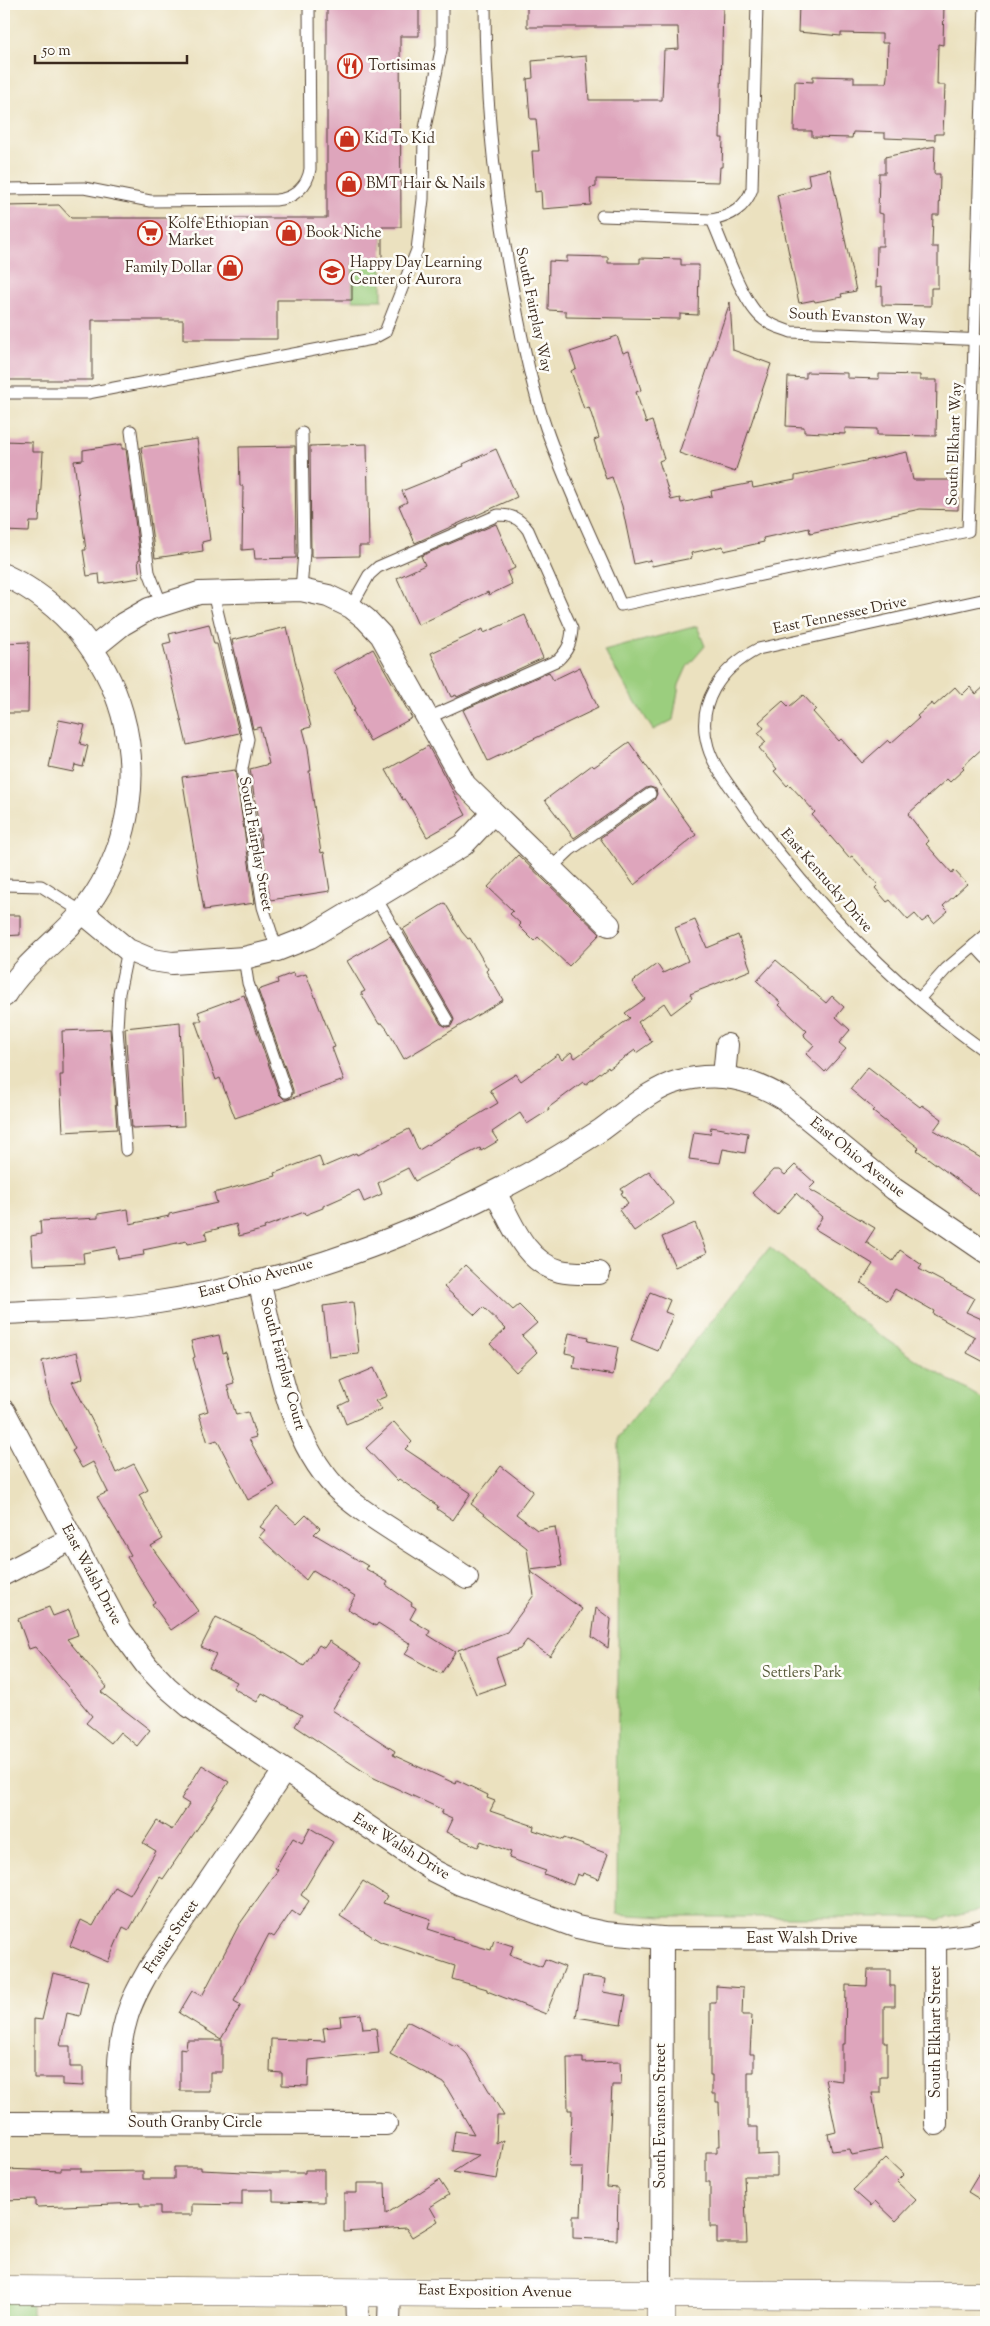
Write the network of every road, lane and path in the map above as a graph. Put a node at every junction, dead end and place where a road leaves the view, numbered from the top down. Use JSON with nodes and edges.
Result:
{"nodes":[{"id":1,"x":309,"y":4,"type":"edge"},
{"id":2,"x":442,"y":4,"type":"edge"},
{"id":3,"x":485,"y":4,"type":"edge"},
{"id":4,"x":757,"y":4,"type":"edge"},
{"id":5,"x":985,"y":4,"type":"edge"},
{"id":6,"x":4,"y":189,"type":"edge"},
{"id":7,"x":602,"y":216,"type":"dead end"},
{"id":8,"x":712,"y":220,"type":"junction"},
{"id":9,"x":974,"y":339,"type":"junction"},
{"id":10,"x":986,"y":340,"type":"edge"},
{"id":11,"x":4,"y":392,"type":"edge"},
{"id":12,"x":130,"y":431,"type":"dead end"},
{"id":13,"x":302,"y":433,"type":"dead end"},
{"id":14,"x":4,"y":575,"type":"edge"},
{"id":15,"x":301,"y":590,"type":"junction"},
{"id":16,"x":213,"y":592,"type":"junction"},
{"id":17,"x":986,"y":599,"type":"edge"},
{"id":18,"x":161,"y":603,"type":"junction"},
{"id":19,"x":621,"y":605,"type":"joint"},
{"id":20,"x":351,"y":607,"type":"junction"},
{"id":21,"x":92,"y":649,"type":"junction"},
{"id":22,"x":715,"y":687,"type":"joint"},
{"id":23,"x":428,"y":718,"type":"junction"},
{"id":24,"x":650,"y":794,"type":"dead end"},
{"id":25,"x":493,"y":812,"type":"junction"},
{"id":26,"x":551,"y":868,"type":"junction"},
{"id":27,"x":4,"y":885,"type":"edge"},
{"id":28,"x":376,"y":898,"type":"junction"},
{"id":29,"x":82,"y":912,"type":"junction"},
{"id":30,"x":609,"y":925,"type":"dead end"},
{"id":31,"x":986,"y":935,"type":"edge"},
{"id":32,"x":974,"y":945,"type":"junction"},
{"id":33,"x":128,"y":950,"type":"junction"},
{"id":34,"x":277,"y":950,"type":"junction"},
{"id":35,"x":244,"y":958,"type":"junction"},
{"id":36,"x":986,"y":958,"type":"edge"},
{"id":37,"x":5,"y":989,"type":"edge"},
{"id":38,"x":920,"y":998,"type":"junction"},
{"id":39,"x":447,"y":1020,"type":"dead end"},
{"id":40,"x":727,"y":1045,"type":"dead end"},
{"id":41,"x":986,"y":1052,"type":"edge"},
{"id":42,"x":724,"y":1076,"type":"junction"},
{"id":43,"x":286,"y":1092,"type":"dead end"},
{"id":44,"x":126,"y":1150,"type":"dead end"},
{"id":45,"x":496,"y":1192,"type":"junction"},
{"id":46,"x":986,"y":1252,"type":"edge"},
{"id":47,"x":599,"y":1273,"type":"dead end"},
{"id":48,"x":259,"y":1280,"type":"junction"},
{"id":49,"x":4,"y":1313,"type":"edge"},
{"id":50,"x":4,"y":1411,"type":"edge"},
{"id":51,"x":71,"y":1539,"type":"junction"},
{"id":52,"x":4,"y":1574,"type":"edge"},
{"id":53,"x":467,"y":1578,"type":"dead end"},
{"id":54,"x":284,"y":1771,"type":"junction"},
{"id":55,"x":986,"y":1930,"type":"edge"},
{"id":56,"x":662,"y":1938,"type":"junction"},
{"id":57,"x":935,"y":1939,"type":"junction"},
{"id":58,"x":4,"y":2123,"type":"edge"},
{"id":59,"x":118,"y":2123,"type":"junction"},
{"id":60,"x":386,"y":2124,"type":"dead end"},
{"id":61,"x":936,"y":2124,"type":"dead end"},
{"id":62,"x":4,"y":2290,"type":"edge"},
{"id":63,"x":357,"y":2291,"type":"junction"},
{"id":64,"x":390,"y":2291,"type":"junction"},
{"id":65,"x":661,"y":2294,"type":"junction"},
{"id":66,"x":986,"y":2296,"type":"edge"},
{"id":67,"x":358,"y":2322,"type":"edge"},
{"id":68,"x":389,"y":2322,"type":"edge"},
{"id":69,"x":661,"y":2322,"type":"edge"}],
"edges":[{"from":1,"to":6,"type":"lane"},
{"from":2,"to":11,"type":"lane"},
{"from":3,"to":19,"type":"lane","name":"South Fairplay Way"},
{"from":4,"to":8,"type":"lane"},
{"from":5,"to":9,"type":"lane","name":"South Elkhart Way"},
{"from":7,"to":8,"type":"lane"},
{"from":8,"to":9,"type":"lane","name":"South Evanston Way"},
{"from":9,"to":10,"type":"lane","name":"South Evanston Way"},
{"from":9,"to":19,"type":"lane","name":"South Elkhart Way"},
{"from":12,"to":18,"type":"lane"},
{"from":13,"to":15,"type":"lane"},
{"from":14,"to":21,"type":"street"},
{"from":15,"to":16,"type":"street"},
{"from":15,"to":20,"type":"street"},
{"from":16,"to":18,"type":"street"},
{"from":16,"to":34,"type":"lane","name":"South Fairplay Street"},
{"from":17,"to":22,"type":"lane","name":"East Tennessee Drive"},
{"from":18,"to":21,"type":"street"},
{"from":20,"to":23,"type":"street"},
{"from":20,"to":23,"type":"lane"},
{"from":21,"to":29,"type":"street"},
{"from":22,"to":38,"type":"lane","name":"East Kentucky Drive"},
{"from":23,"to":25,"type":"street"},
{"from":24,"to":26,"type":"lane"},
{"from":25,"to":26,"type":"street"},
{"from":25,"to":28,"type":"street"},
{"from":26,"to":30,"type":"street"},
{"from":27,"to":29,"type":"lane"},
{"from":28,"to":34,"type":"street"},
{"from":28,"to":39,"type":"lane"},
{"from":29,"to":33,"type":"street"},
{"from":29,"to":37,"type":"street"},
{"from":31,"to":32,"type":"lane"},
{"from":32,"to":36,"type":"lane"},
{"from":32,"to":38,"type":"lane"},
{"from":33,"to":35,"type":"street"},
{"from":33,"to":44,"type":"lane"},
{"from":34,"to":35,"type":"street"},
{"from":35,"to":43,"type":"lane"},
{"from":38,"to":41,"type":"lane","name":"East Kentucky Drive"},
{"from":40,"to":42,"type":"street"},
{"from":42,"to":45,"type":"street","name":"East Ohio Avenue"},
{"from":42,"to":46,"type":"street","name":"East Ohio Avenue"},
{"from":45,"to":47,"type":"street"},
{"from":45,"to":48,"type":"street","name":"East Ohio Avenue"},
{"from":48,"to":49,"type":"street","name":"East Ohio Avenue"},
{"from":48,"to":53,"type":"street","name":"South Fairplay Court"},
{"from":50,"to":51,"type":"street","name":"East Walsh Drive"},
{"from":51,"to":52,"type":"street"},
{"from":51,"to":54,"type":"street","name":"East Walsh Drive"},
{"from":54,"to":56,"type":"street","name":"East Walsh Drive"},
{"from":54,"to":59,"type":"street","name":"Frasier Street"},
{"from":55,"to":57,"type":"street","name":"East Walsh Drive"},
{"from":56,"to":57,"type":"street","name":"East Walsh Drive"},
{"from":56,"to":65,"type":"street","name":"South Evanston Street"},
{"from":57,"to":61,"type":"street","name":"South Elkhart Street"},
{"from":58,"to":59,"type":"street","name":"South Granby Circle"},
{"from":59,"to":60,"type":"street","name":"South Granby Circle"},
{"from":62,"to":63,"type":"street","name":"East Exposition Avenue"},
{"from":63,"to":64,"type":"street","name":"East Exposition Avenue"},
{"from":63,"to":67,"type":"street"},
{"from":64,"to":65,"type":"street","name":"East Exposition Avenue"},
{"from":64,"to":68,"type":"street"},
{"from":65,"to":66,"type":"street","name":"East Exposition Avenue"},
{"from":65,"to":69,"type":"street"}]}
